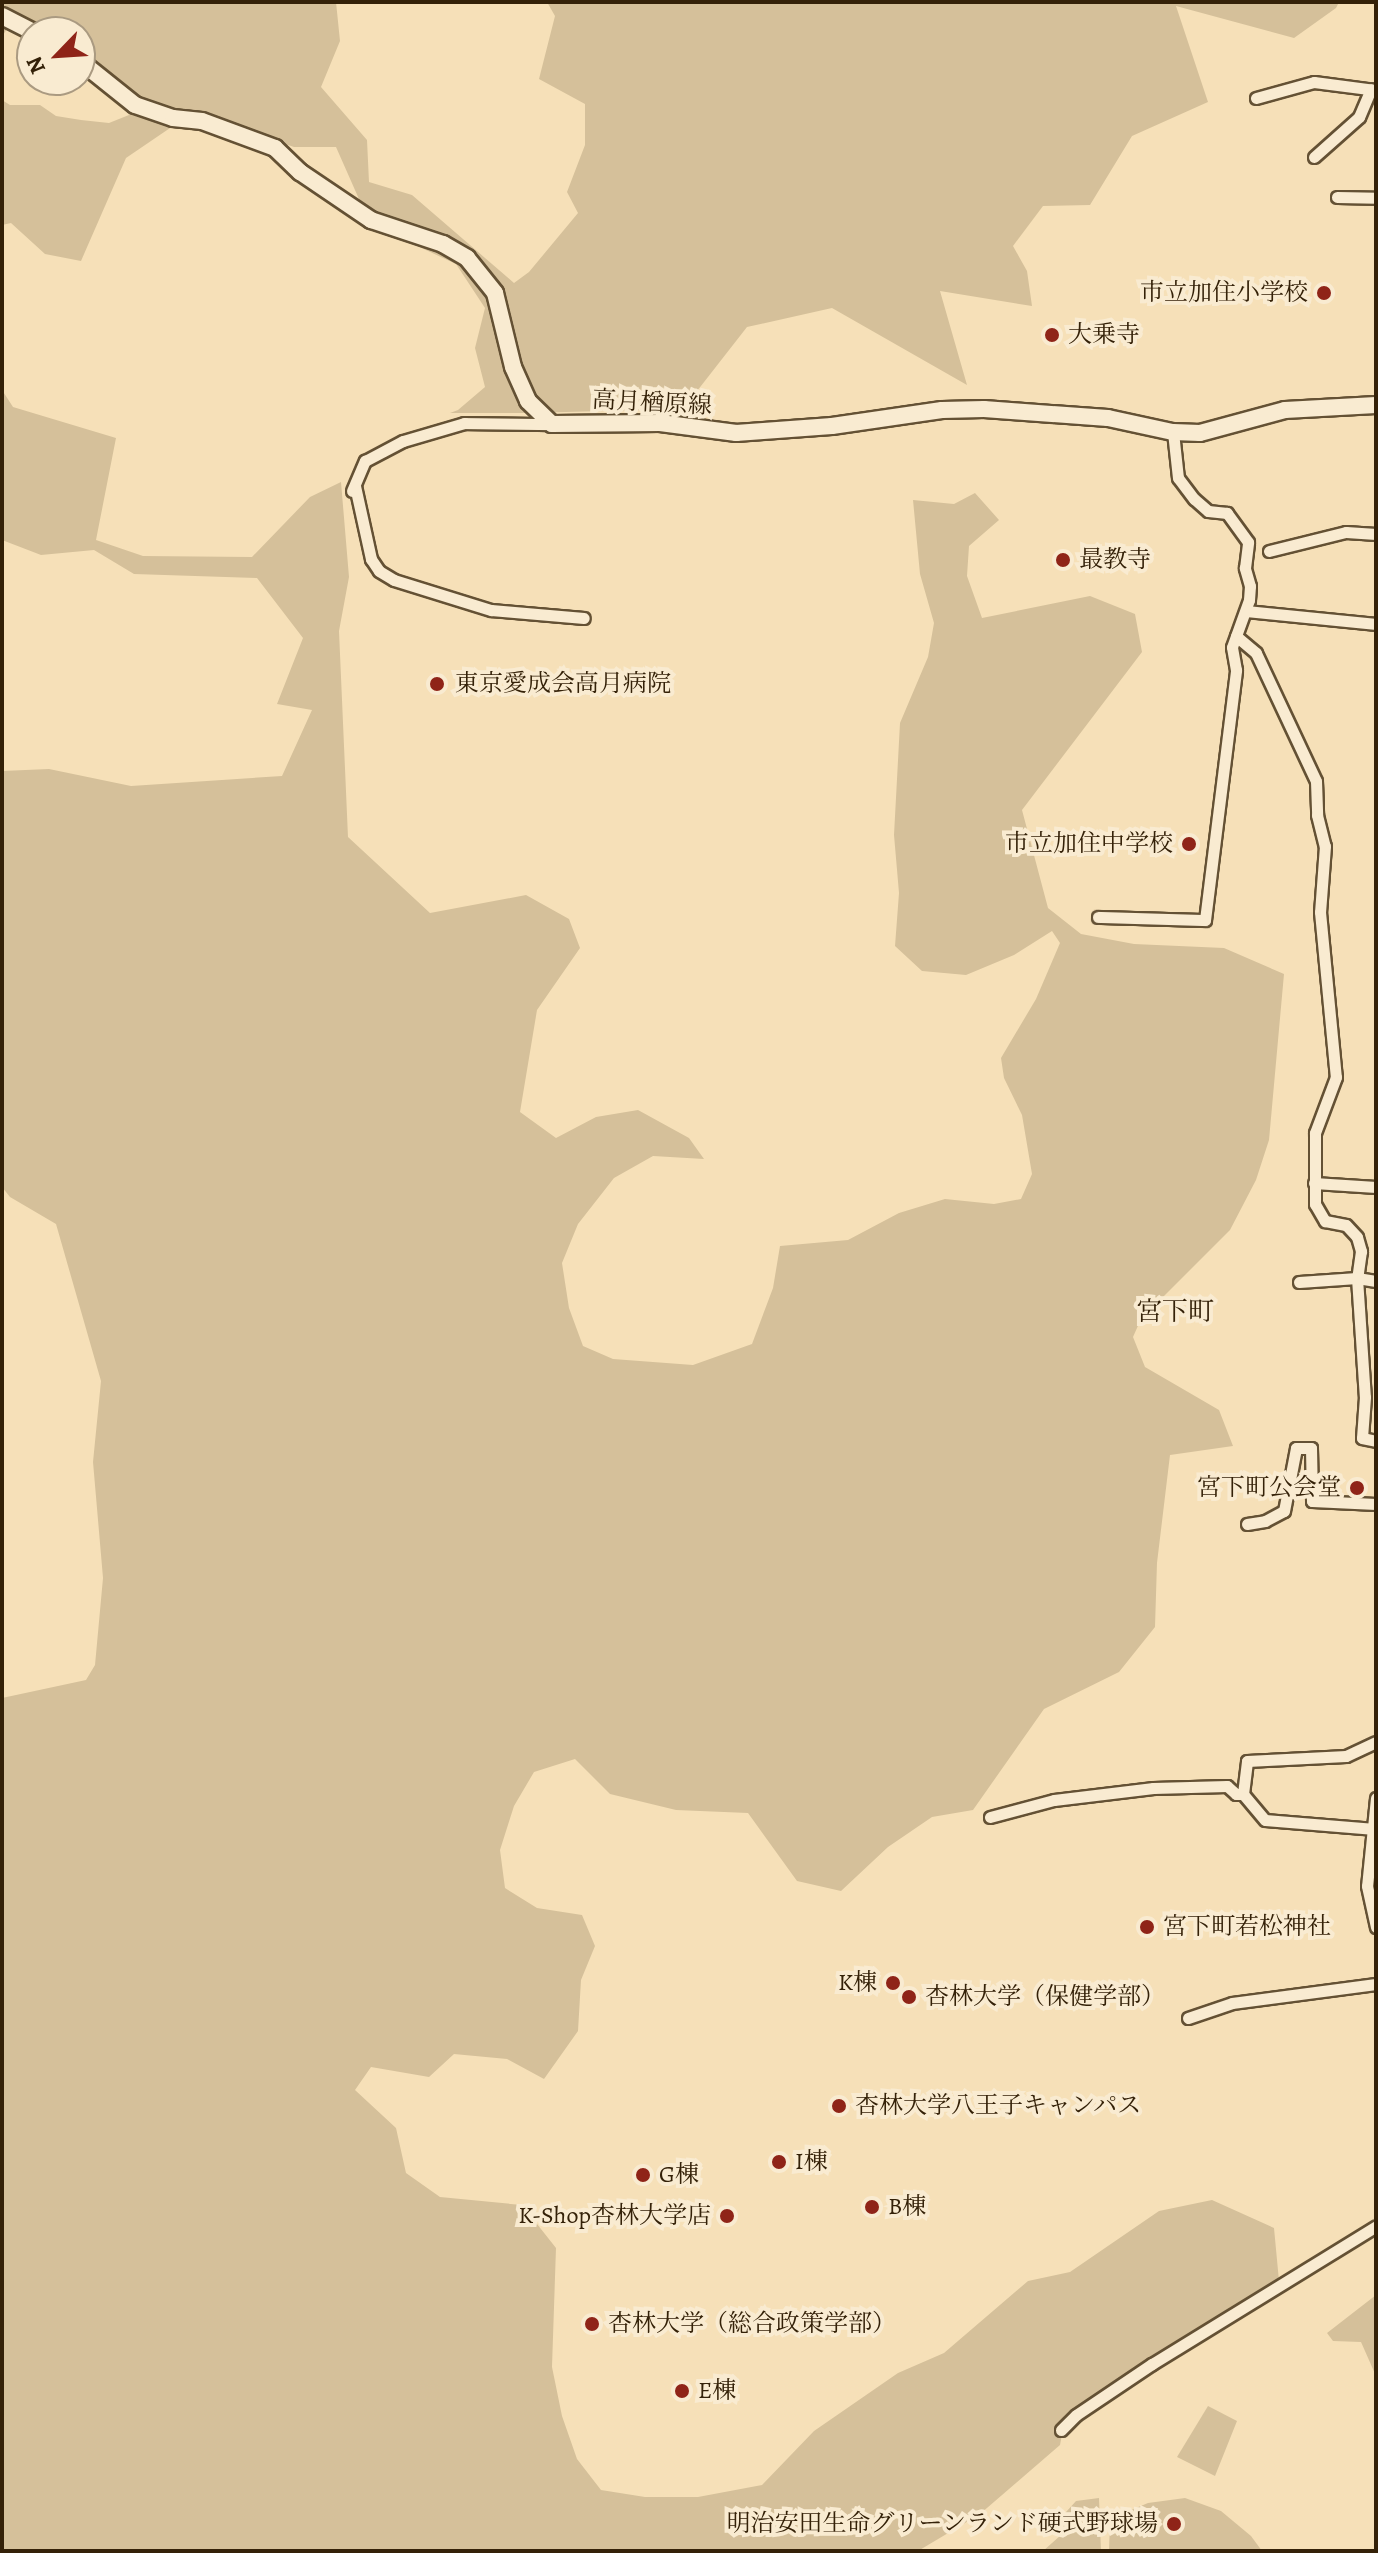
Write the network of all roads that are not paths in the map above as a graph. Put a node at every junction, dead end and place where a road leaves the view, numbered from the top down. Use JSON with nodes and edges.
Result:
{"nodes":[{"id":1,"x":96,"y":74,"type":"edge"},
{"id":2,"x":1374,"y":90,"type":"edge"},
{"id":3,"x":1256,"y":98,"type":"dead end"},
{"id":4,"x":1314,"y":157,"type":"dead end"},
{"id":5,"x":1337,"y":197,"type":"dead end"},
{"id":6,"x":1376,"y":198,"type":"edge"},
{"id":7,"x":1376,"y":405,"type":"edge"},
{"id":8,"x":552,"y":424,"type":"junction"},
{"id":9,"x":1173,"y":432,"type":"junction"},
{"id":10,"x":1376,"y":534,"type":"edge"},
{"id":11,"x":1269,"y":551,"type":"dead end"},
{"id":12,"x":1246,"y":611,"type":"junction"},
{"id":13,"x":584,"y":618,"type":"dead end"},
{"id":14,"x":1376,"y":624,"type":"edge"},
{"id":15,"x":1236,"y":636,"type":"junction"},
{"id":16,"x":1098,"y":917,"type":"dead end"},
{"id":17,"x":1314,"y":1183,"type":"junction"},
{"id":18,"x":1376,"y":1187,"type":"edge"},
{"id":19,"x":1357,"y":1278,"type":"junction"},
{"id":20,"x":1376,"y":1281,"type":"edge"},
{"id":21,"x":1299,"y":1282,"type":"dead end"},
{"id":22,"x":1376,"y":1441,"type":"edge"},
{"id":23,"x":1376,"y":1504,"type":"edge"},
{"id":24,"x":1247,"y":1524,"type":"dead end"},
{"id":25,"x":1376,"y":1742,"type":"edge"},
{"id":26,"x":1243,"y":1794,"type":"junction"},
{"id":27,"x":1376,"y":1798,"type":"edge"},
{"id":28,"x":990,"y":1817,"type":"dead end"},
{"id":29,"x":1375,"y":1829,"type":"edge"},
{"id":30,"x":1376,"y":1927,"type":"edge"},
{"id":31,"x":1376,"y":1984,"type":"edge"},
{"id":32,"x":1188,"y":2018,"type":"dead end"},
{"id":33,"x":1376,"y":2226,"type":"edge"},
{"id":34,"x":1061,"y":2430,"type":"dead end"}],
"edges":[{"from":1,"to":8,"type":"main road"},
{"from":2,"to":3,"type":"street"},
{"from":2,"to":4,"type":"street"},
{"from":5,"to":6,"type":"street"},
{"from":7,"to":9,"type":"main road","name":"高月楢原線"},
{"from":8,"to":9,"type":"main road","name":"高月楢原線"},
{"from":8,"to":13,"type":"street"},
{"from":9,"to":12,"type":"street"},
{"from":10,"to":11,"type":"street"},
{"from":12,"to":14,"type":"street"},
{"from":12,"to":15,"type":"street"},
{"from":15,"to":16,"type":"street"},
{"from":15,"to":17,"type":"street"},
{"from":17,"to":18,"type":"street"},
{"from":17,"to":19,"type":"street"},
{"from":19,"to":20,"type":"street"},
{"from":19,"to":21,"type":"street"},
{"from":19,"to":22,"type":"street"},
{"from":23,"to":24,"type":"street"},
{"from":25,"to":26,"type":"street"},
{"from":26,"to":28,"type":"street"},
{"from":26,"to":29,"type":"street"},
{"from":27,"to":29,"type":"street"},
{"from":29,"to":30,"type":"street"},
{"from":31,"to":32,"type":"street"},
{"from":33,"to":34,"type":"street"}]}
